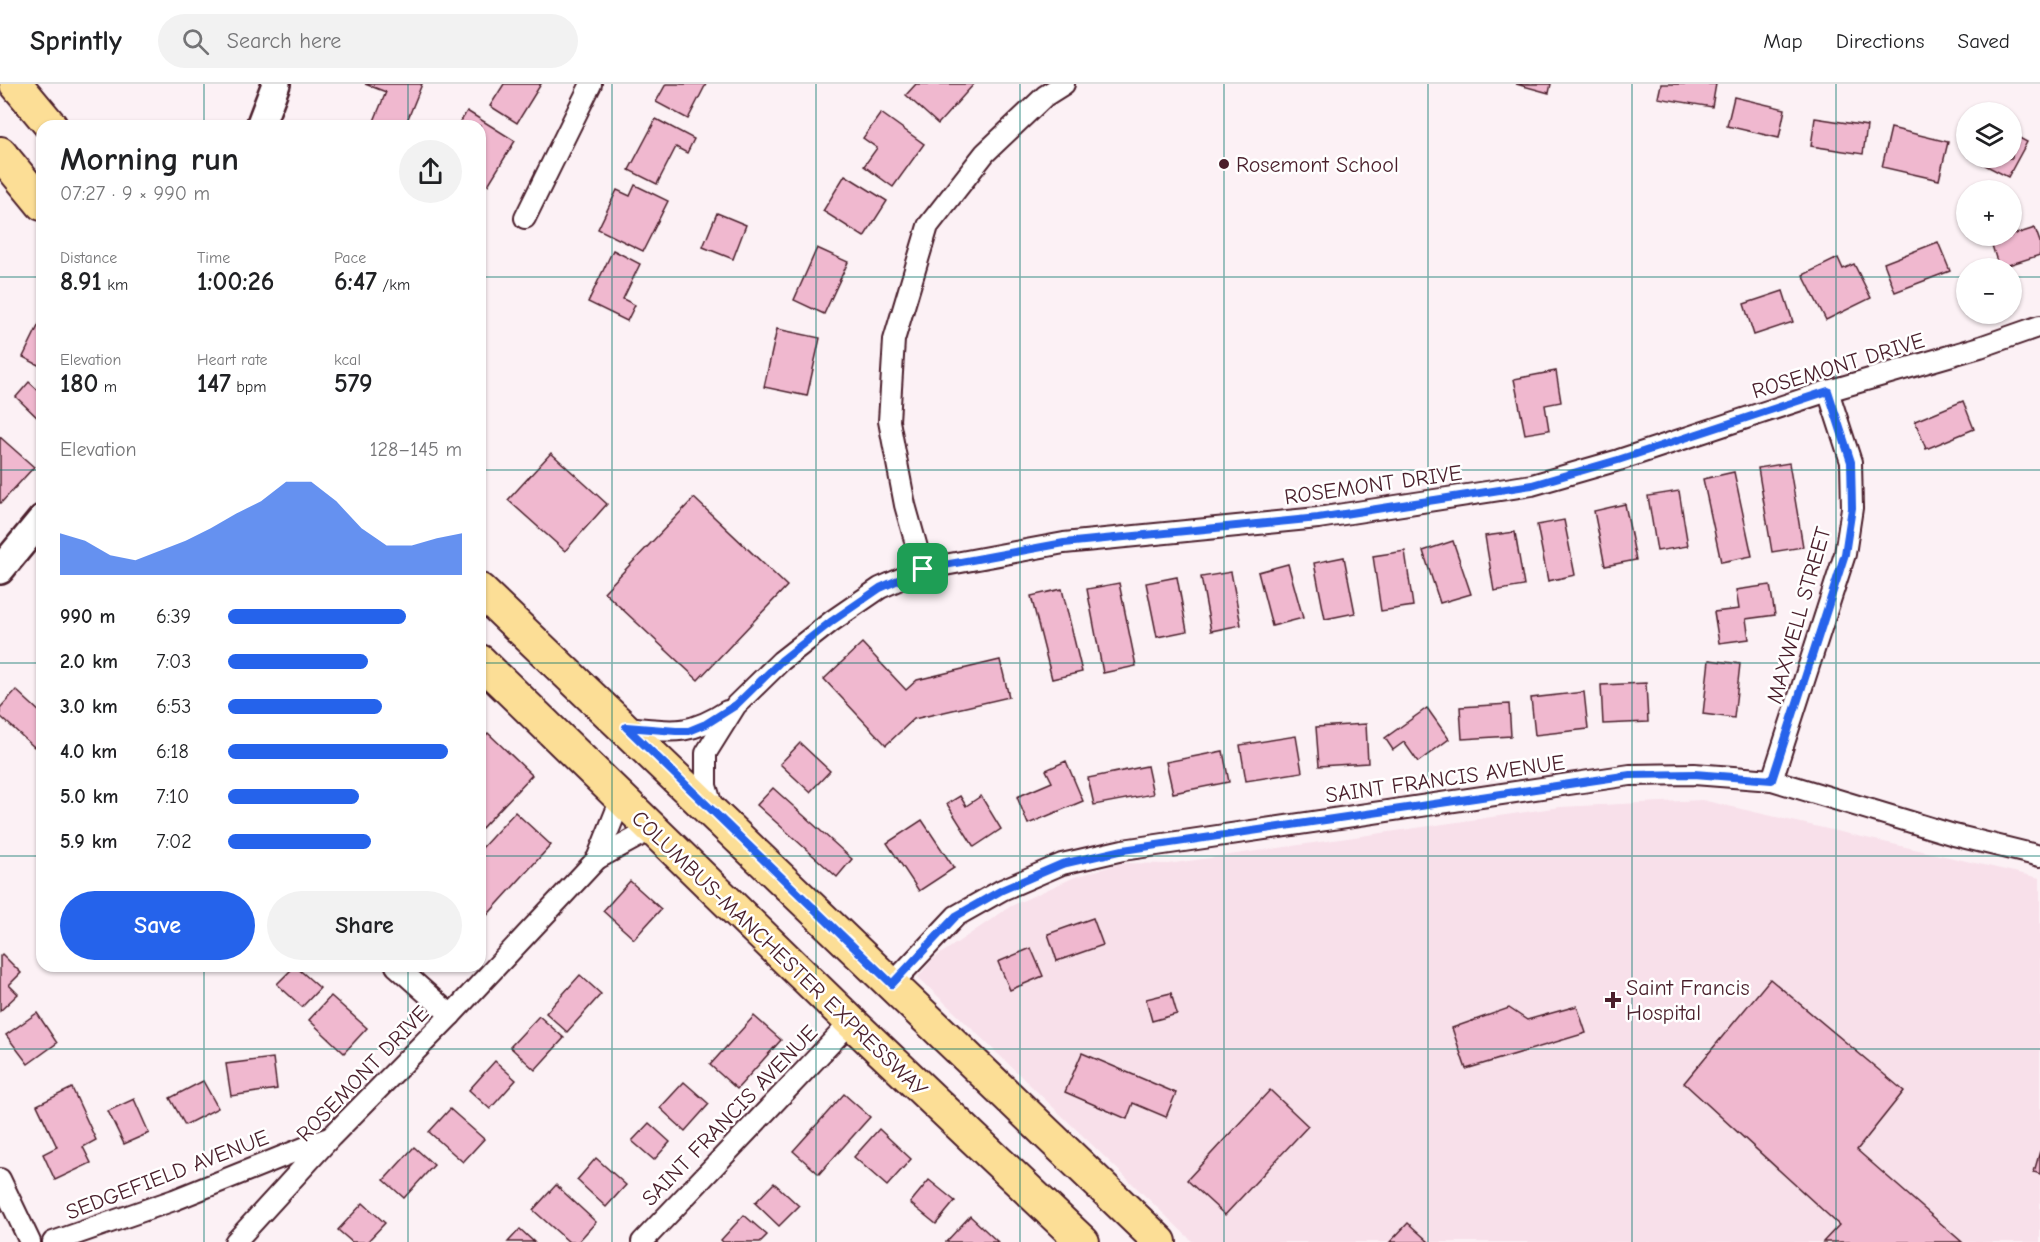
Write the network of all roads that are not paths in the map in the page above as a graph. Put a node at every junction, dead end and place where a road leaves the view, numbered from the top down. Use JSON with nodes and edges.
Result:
{"nodes":[{"id":1,"x":16,"y":84,"type":"edge"},
{"id":2,"x":276,"y":84,"type":"edge"},
{"id":3,"x":591,"y":84,"type":"edge"},
{"id":4,"x":1064,"y":84,"type":"edge"},
{"id":5,"x":46,"y":120,"type":"edge"},
{"id":6,"x":262,"y":120,"type":"edge"},
{"id":7,"x":0,"y":153,"type":"edge"},
{"id":8,"x":36,"y":197,"type":"edge"},
{"id":9,"x":525,"y":218,"type":"dead end"},
{"id":10,"x":2040,"y":326,"type":"edge"},
{"id":11,"x":1828,"y":391,"type":"junction"},
{"id":12,"x":36,"y":526,"type":"edge"},
{"id":13,"x":923,"y":569,"type":"junction"},
{"id":14,"x":0,"y":570,"type":"edge"},
{"id":15,"x":486,"y":596,"type":"edge"},
{"id":16,"x":486,"y":667,"type":"edge"},
{"id":17,"x":736,"y":705,"type":"junction"},
{"id":18,"x":626,"y":727,"type":"junction"},
{"id":19,"x":1772,"y":780,"type":"junction"},
{"id":20,"x":621,"y":799,"type":"junction"},
{"id":21,"x":714,"y":812,"type":"junction"},
{"id":22,"x":652,"y":829,"type":"junction"},
{"id":23,"x":2040,"y":856,"type":"edge"},
{"id":24,"x":597,"y":859,"type":"junction"},
{"id":25,"x":403,"y":972,"type":"edge"},
{"id":26,"x":892,"y":984,"type":"junction"},
{"id":27,"x":452,"y":1015,"type":"junction"},
{"id":28,"x":851,"y":1022,"type":"junction"},
{"id":29,"x":332,"y":1137,"type":"junction"},
{"id":30,"x":0,"y":1179,"type":"edge"},
{"id":31,"x":30,"y":1242,"type":"edge"},
{"id":32,"x":53,"y":1242,"type":"edge"},
{"id":33,"x":235,"y":1242,"type":"edge"},
{"id":34,"x":642,"y":1242,"type":"edge"},
{"id":35,"x":1083,"y":1242,"type":"edge"},
{"id":36,"x":1160,"y":1242,"type":"edge"}],
"edges":[{"from":1,"to":5,"type":"main road"},
{"from":2,"to":6,"type":"street"},
{"from":3,"to":9,"type":"street"},
{"from":4,"to":13,"type":"street"},
{"from":7,"to":8,"type":"main road"},
{"from":10,"to":11,"type":"street","name":"ROSEMONT DRIVE"},
{"from":11,"to":13,"type":"street","name":"ROSEMONT DRIVE"},
{"from":11,"to":19,"type":"street","name":"MAXWELL STREET"},
{"from":12,"to":14,"type":"street"},
{"from":13,"to":17,"type":"street","name":"ROSEMONT DRIVE"},
{"from":15,"to":18,"type":"main road"},
{"from":16,"to":20,"type":"main road","name":"COLUMBUS-MANCHESTER EXPRESSWAY"},
{"from":17,"to":18,"type":"street","name":"ROSEMONT DRIVE"},
{"from":17,"to":21,"type":"street","name":"ROSEMONT DRIVE"},
{"from":18,"to":21,"type":"main road"},
{"from":19,"to":23,"type":"street","name":"SAINT FRANCIS AVENUE"},
{"from":19,"to":26,"type":"street","name":"SAINT FRANCIS AVENUE"},
{"from":20,"to":22,"type":"main road","name":"COLUMBUS-MANCHESTER EXPRESSWAY"},
{"from":20,"to":24,"type":"street","name":"ROSEMONT DRIVE"},
{"from":21,"to":26,"type":"main road"},
{"from":22,"to":24,"type":"street","name":"ROSEMONT DRIVE"},
{"from":22,"to":28,"type":"main road","name":"COLUMBUS-MANCHESTER EXPRESSWAY"},
{"from":24,"to":27,"type":"street","name":"ROSEMONT DRIVE"},
{"from":25,"to":27,"type":"street"},
{"from":26,"to":36,"type":"main road"},
{"from":27,"to":29,"type":"street","name":"ROSEMONT DRIVE"},
{"from":28,"to":34,"type":"street","name":"SAINT FRANCIS AVENUE"},
{"from":28,"to":35,"type":"main road","name":"COLUMBUS-MANCHESTER EXPRESSWAY"},
{"from":29,"to":32,"type":"street","name":"SEDGEFIELD AVENUE"},
{"from":29,"to":33,"type":"street","name":"ROSEMONT DRIVE"},
{"from":30,"to":31,"type":"street"}]}
